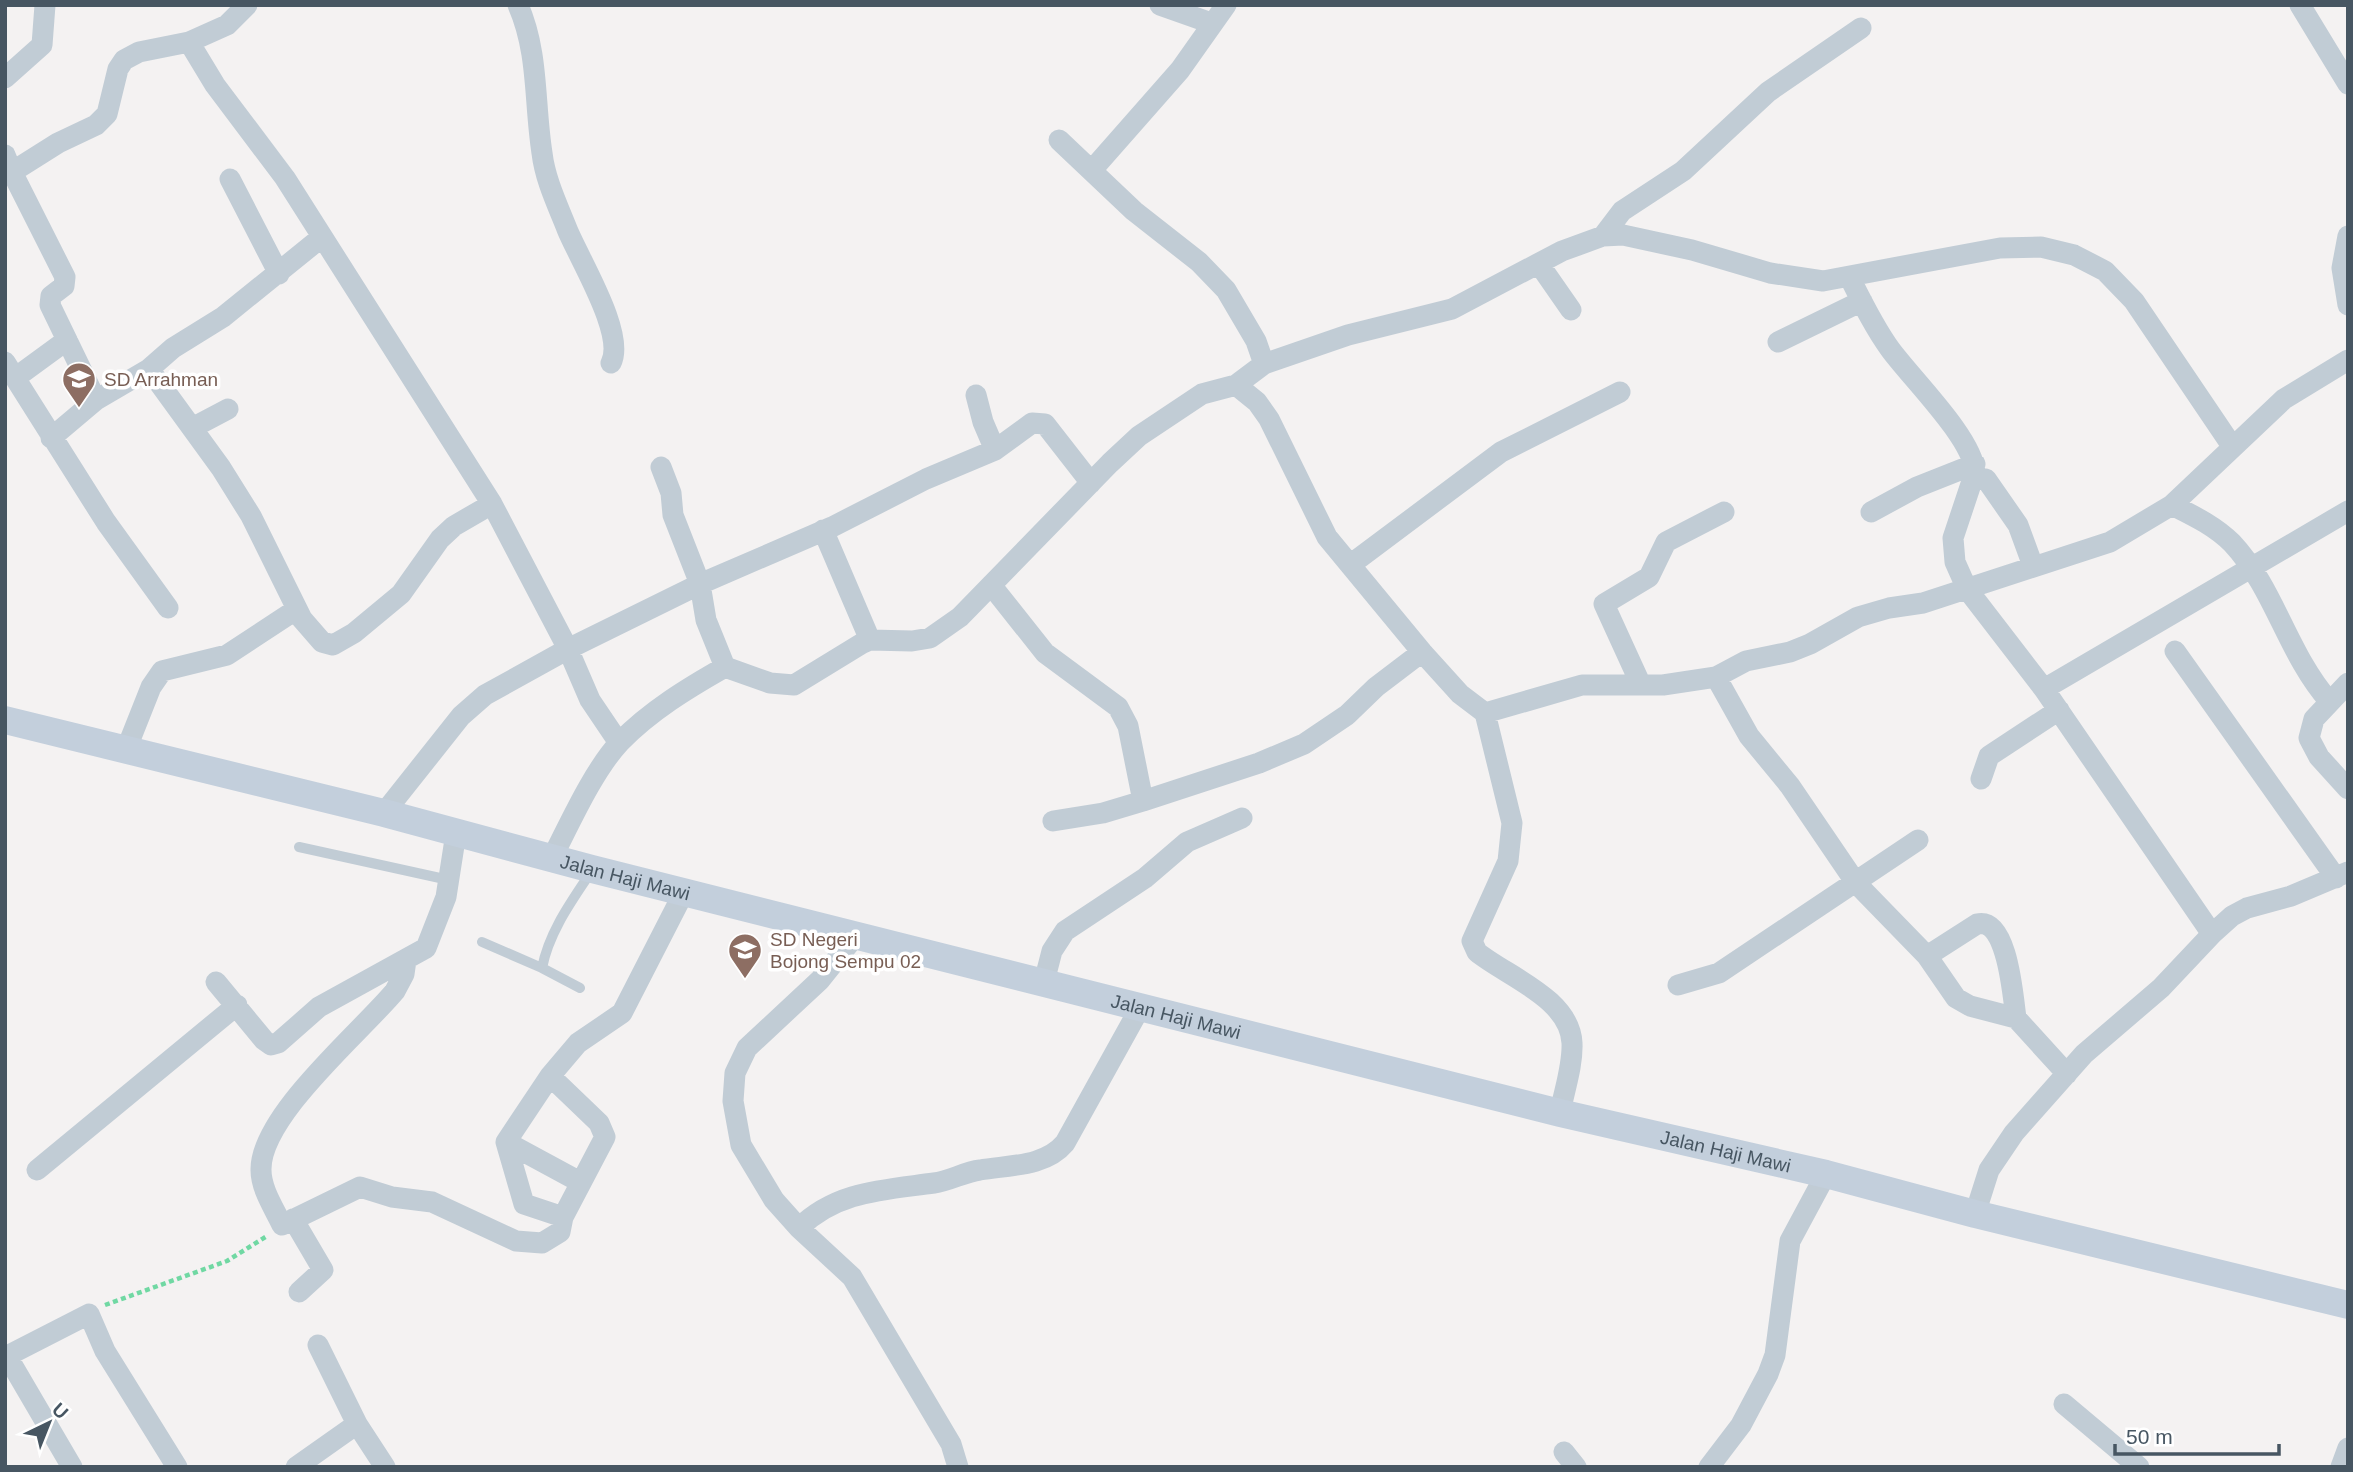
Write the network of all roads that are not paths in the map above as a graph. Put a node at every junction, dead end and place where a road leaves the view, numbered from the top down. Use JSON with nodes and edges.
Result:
{"nodes":[{"id":1,"x":45,"y":5,"type":"edge"},
{"id":2,"x":247,"y":5,"type":"edge"},
{"id":3,"x":518,"y":5,"type":"edge"},
{"id":4,"x":1160,"y":5,"type":"edge"},
{"id":5,"x":1226,"y":5,"type":"edge"},
{"id":6,"x":2309,"y":8,"type":"edge"},
{"id":7,"x":1211,"y":23,"type":"junction"},
{"id":8,"x":1861,"y":28,"type":"dead end"},
{"id":9,"x":189,"y":42,"type":"junction"},
{"id":10,"x":5,"y":78,"type":"edge"},
{"id":11,"x":2348,"y":84,"type":"edge"},
{"id":12,"x":1059,"y":140,"type":"dead end"},
{"id":13,"x":9,"y":164,"type":"edge"},
{"id":14,"x":1092,"y":170,"type":"junction"},
{"id":15,"x":230,"y":179,"type":"dead end"},
{"id":16,"x":1603,"y":236,"type":"junction"},
{"id":17,"x":2348,"y":236,"type":"edge"},
{"id":18,"x":323,"y":237,"type":"junction"},
{"id":19,"x":1539,"y":264,"type":"junction"},
{"id":20,"x":279,"y":274,"type":"junction"},
{"id":21,"x":1850,"y":278,"type":"junction"},
{"id":22,"x":1862,"y":301,"type":"junction"},
{"id":23,"x":2348,"y":305,"type":"edge"},
{"id":24,"x":1571,"y":310,"type":"dead end"},
{"id":25,"x":67,"y":340,"type":"junction"},
{"id":26,"x":1778,"y":342,"type":"dead end"},
{"id":27,"x":2348,"y":360,"type":"edge"},
{"id":28,"x":611,"y":363,"type":"dead end"},
{"id":29,"x":1264,"y":364,"type":"junction"},
{"id":30,"x":149,"y":369,"type":"junction"},
{"id":31,"x":12,"y":383,"type":"edge"},
{"id":32,"x":1236,"y":385,"type":"junction"},
{"id":33,"x":1620,"y":392,"type":"dead end"},
{"id":34,"x":976,"y":395,"type":"dead end"},
{"id":35,"x":96,"y":400,"type":"junction"},
{"id":36,"x":228,"y":409,"type":"dead end"},
{"id":37,"x":192,"y":428,"type":"junction"},
{"id":38,"x":51,"y":438,"type":"junction"},
{"id":39,"x":2232,"y":446,"type":"junction"},
{"id":40,"x":995,"y":450,"type":"junction"},
{"id":41,"x":661,"y":467,"type":"dead end"},
{"id":42,"x":1980,"y":472,"type":"junction"},
{"id":43,"x":1091,"y":483,"type":"junction"},
{"id":44,"x":492,"y":503,"type":"junction"},
{"id":45,"x":2172,"y":505,"type":"junction"},
{"id":46,"x":2348,"y":511,"type":"edge"},
{"id":47,"x":1724,"y":512,"type":"dead end"},
{"id":48,"x":1871,"y":512,"type":"dead end"},
{"id":49,"x":823,"y":530,"type":"junction"},
{"id":50,"x":1350,"y":565,"type":"junction"},
{"id":51,"x":2033,"y":566,"type":"junction"},
{"id":52,"x":2251,"y":566,"type":"junction"},
{"id":53,"x":700,"y":584,"type":"junction"},
{"id":54,"x":990,"y":585,"type":"junction"},
{"id":55,"x":1967,"y":589,"type":"junction"},
{"id":56,"x":168,"y":608,"type":"dead end"},
{"id":57,"x":297,"y":609,"type":"junction"},
{"id":58,"x":870,"y":640,"type":"junction"},
{"id":59,"x":568,"y":649,"type":"junction"},
{"id":60,"x":2175,"y":650,"type":"dead end"},
{"id":61,"x":1422,"y":652,"type":"junction"},
{"id":62,"x":725,"y":667,"type":"junction"},
{"id":63,"x":1716,"y":677,"type":"junction"},
{"id":64,"x":2348,"y":683,"type":"edge"},
{"id":65,"x":1641,"y":685,"type":"junction"},
{"id":66,"x":2044,"y":689,"type":"junction"},
{"id":67,"x":2329,"y":701,"type":"junction"},
{"id":68,"x":2059,"y":710,"type":"junction"},
{"id":69,"x":1485,"y":713,"type":"junction"},
{"id":70,"x":5,"y":720,"type":"edge"},
{"id":71,"x":619,"y":743,"type":"junction"},
{"id":72,"x":126,"y":750,"type":"junction"},
{"id":73,"x":1981,"y":779,"type":"dead end"},
{"id":74,"x":2348,"y":789,"type":"edge"},
{"id":75,"x":1143,"y":801,"type":"junction"},
{"id":76,"x":384,"y":813,"type":"junction"},
{"id":77,"x":1242,"y":818,"type":"dead end"},
{"id":78,"x":1053,"y":821,"type":"dead end"},
{"id":79,"x":456,"y":833,"type":"junction"},
{"id":80,"x":1918,"y":840,"type":"dead end"},
{"id":81,"x":299,"y":847,"type":"dead end"},
{"id":82,"x":552,"y":858,"type":"junction"},
{"id":83,"x":592,"y":870,"type":"junction"},
{"id":84,"x":2342,"y":875,"type":"edge"},
{"id":85,"x":449,"y":880,"type":"junction"},
{"id":86,"x":1856,"y":883,"type":"junction"},
{"id":87,"x":684,"y":892,"type":"junction"},
{"id":88,"x":2212,"y":934,"type":"junction"},
{"id":89,"x":856,"y":935,"type":"junction"},
{"id":90,"x":482,"y":942,"type":"dead end"},
{"id":91,"x":1927,"y":956,"type":"junction"},
{"id":92,"x":406,"y":960,"type":"junction"},
{"id":93,"x":542,"y":968,"type":"junction"},
{"id":94,"x":216,"y":982,"type":"dead end"},
{"id":95,"x":1044,"y":982,"type":"junction"},
{"id":96,"x":1678,"y":985,"type":"dead end"},
{"id":97,"x":580,"y":988,"type":"dead end"},
{"id":98,"x":237,"y":1005,"type":"junction"},
{"id":99,"x":1141,"y":1006,"type":"junction"},
{"id":100,"x":2016,"y":1018,"type":"junction"},
{"id":101,"x":2067,"y":1074,"type":"junction"},
{"id":102,"x":550,"y":1076,"type":"junction"},
{"id":103,"x":1560,"y":1113,"type":"junction"},
{"id":104,"x":506,"y":1142,"type":"junction"},
{"id":105,"x":37,"y":1170,"type":"dead end"},
{"id":106,"x":1826,"y":1174,"type":"junction"},
{"id":107,"x":580,"y":1182,"type":"junction"},
{"id":108,"x":1975,"y":1214,"type":"junction"},
{"id":109,"x":563,"y":1217,"type":"junction"},
{"id":110,"x":288,"y":1222,"type":"junction"},
{"id":111,"x":799,"y":1228,"type":"junction"},
{"id":112,"x":299,"y":1292,"type":"dead end"},
{"id":113,"x":2348,"y":1305,"type":"edge"},
{"id":114,"x":318,"y":1345,"type":"dead end"},
{"id":115,"x":6,"y":1357,"type":"edge"},
{"id":116,"x":2064,"y":1404,"type":"dead end"},
{"id":117,"x":357,"y":1424,"type":"junction"},
{"id":118,"x":2348,"y":1448,"type":"edge"},
{"id":119,"x":72,"y":1467,"type":"edge"},
{"id":120,"x":177,"y":1467,"type":"edge"},
{"id":121,"x":296,"y":1467,"type":"edge"},
{"id":122,"x":385,"y":1467,"type":"edge"},
{"id":123,"x":958,"y":1467,"type":"edge"},
{"id":124,"x":1709,"y":1467,"type":"edge"},
{"id":125,"x":2139,"y":1467,"type":"edge"},
{"id":126,"x":2341,"y":1467,"type":"edge"}],
"edges":[{"from":1,"to":10,"type":"street"},
{"from":2,"to":9,"type":"street"},
{"from":3,"to":28,"type":"street"},
{"from":4,"to":7,"type":"street"},
{"from":5,"to":7,"type":"street"},
{"from":6,"to":11,"type":"street"},
{"from":7,"to":14,"type":"street"},
{"from":8,"to":16,"type":"street"},
{"from":9,"to":13,"type":"street"},
{"from":9,"to":18,"type":"street"},
{"from":12,"to":14,"type":"street"},
{"from":13,"to":25,"type":"street"},
{"from":14,"to":29,"type":"street"},
{"from":15,"to":20,"type":"street"},
{"from":16,"to":19,"type":"street"},
{"from":16,"to":21,"type":"street"},
{"from":17,"to":23,"type":"street"},
{"from":18,"to":20,"type":"street"},
{"from":18,"to":44,"type":"street"},
{"from":19,"to":24,"type":"street"},
{"from":19,"to":29,"type":"street"},
{"from":20,"to":30,"type":"street"},
{"from":21,"to":22,"type":"street"},
{"from":21,"to":39,"type":"street"},
{"from":22,"to":26,"type":"street"},
{"from":22,"to":42,"type":"street"},
{"from":25,"to":31,"type":"street"},
{"from":25,"to":35,"type":"street"},
{"from":27,"to":39,"type":"street"},
{"from":29,"to":32,"type":"street"},
{"from":30,"to":35,"type":"street"},
{"from":30,"to":37,"type":"street"},
{"from":31,"to":38,"type":"street"},
{"from":32,"to":43,"type":"street"},
{"from":32,"to":50,"type":"street"},
{"from":33,"to":50,"type":"street"},
{"from":34,"to":40,"type":"street"},
{"from":35,"to":38,"type":"street"},
{"from":36,"to":37,"type":"street"},
{"from":37,"to":57,"type":"street"},
{"from":38,"to":56,"type":"street"},
{"from":39,"to":45,"type":"street"},
{"from":40,"to":43,"type":"street"},
{"from":40,"to":49,"type":"street"},
{"from":41,"to":53,"type":"street"},
{"from":42,"to":48,"type":"street"},
{"from":42,"to":51,"type":"street"},
{"from":42,"to":55,"type":"street"},
{"from":43,"to":54,"type":"street"},
{"from":44,"to":57,"type":"street"},
{"from":44,"to":59,"type":"street"},
{"from":45,"to":51,"type":"street"},
{"from":45,"to":52,"type":"street"},
{"from":46,"to":52,"type":"street"},
{"from":47,"to":65,"type":"street"},
{"from":49,"to":53,"type":"street"},
{"from":49,"to":58,"type":"street"},
{"from":50,"to":61,"type":"street"},
{"from":51,"to":55,"type":"street"},
{"from":52,"to":66,"type":"street"},
{"from":52,"to":67,"type":"street"},
{"from":53,"to":59,"type":"street"},
{"from":53,"to":62,"type":"street"},
{"from":54,"to":58,"type":"street"},
{"from":54,"to":75,"type":"street"},
{"from":55,"to":63,"type":"street"},
{"from":55,"to":66,"type":"street"},
{"from":57,"to":72,"type":"street"},
{"from":58,"to":62,"type":"street"},
{"from":59,"to":71,"type":"street"},
{"from":59,"to":76,"type":"street"},
{"from":60,"to":84,"type":"street"},
{"from":61,"to":69,"type":"street"},
{"from":61,"to":75,"type":"street"},
{"from":62,"to":71,"type":"street"},
{"from":63,"to":65,"type":"street"},
{"from":63,"to":86,"type":"street"},
{"from":64,"to":67,"type":"street"},
{"from":65,"to":69,"type":"street"},
{"from":66,"to":68,"type":"street"},
{"from":67,"to":74,"type":"street"},
{"from":68,"to":73,"type":"street"},
{"from":68,"to":88,"type":"street"},
{"from":69,"to":103,"type":"street"},
{"from":70,"to":72,"type":"street","name":"Jalan Haji Mawi"},
{"from":71,"to":82,"type":"street"},
{"from":72,"to":76,"type":"street","name":"Jalan Haji Mawi"},
{"from":75,"to":78,"type":"street"},
{"from":76,"to":79,"type":"street","name":"Jalan Haji Mawi"},
{"from":77,"to":95,"type":"street"},
{"from":79,"to":82,"type":"street","name":"Jalan Haji Mawi"},
{"from":79,"to":85,"type":"street"},
{"from":80,"to":86,"type":"street"},
{"from":81,"to":85,"type":"lane"},
{"from":82,"to":83,"type":"street","name":"Jalan Haji Mawi"},
{"from":83,"to":87,"type":"street","name":"Jalan Haji Mawi"},
{"from":83,"to":93,"type":"lane"},
{"from":84,"to":88,"type":"street"},
{"from":85,"to":92,"type":"street"},
{"from":86,"to":91,"type":"street"},
{"from":86,"to":96,"type":"street"},
{"from":87,"to":89,"type":"street","name":"Jalan Haji Mawi"},
{"from":87,"to":102,"type":"street"},
{"from":88,"to":101,"type":"street"},
{"from":89,"to":95,"type":"street","name":"Jalan Haji Mawi"},
{"from":89,"to":111,"type":"street"},
{"from":90,"to":93,"type":"lane"},
{"from":91,"to":100,"type":"street"},
{"from":91,"to":100,"type":"street"},
{"from":92,"to":98,"type":"street"},
{"from":92,"to":110,"type":"street"},
{"from":93,"to":97,"type":"lane"},
{"from":94,"to":98,"type":"street"},
{"from":95,"to":99,"type":"street","name":"Jalan Haji Mawi"},
{"from":98,"to":105,"type":"street"},
{"from":99,"to":103,"type":"street","name":"Jalan Haji Mawi"},
{"from":99,"to":111,"type":"street"},
{"from":100,"to":101,"type":"street"},
{"from":101,"to":108,"type":"street"},
{"from":102,"to":104,"type":"street"},
{"from":102,"to":107,"type":"street"},
{"from":103,"to":106,"type":"street","name":"Jalan Haji Mawi"},
{"from":104,"to":107,"type":"street"},
{"from":104,"to":109,"type":"street"},
{"from":106,"to":108,"type":"street","name":"Jalan Haji Mawi"},
{"from":106,"to":124,"type":"street"},
{"from":107,"to":109,"type":"street"},
{"from":108,"to":113,"type":"street","name":"Jalan Haji Mawi"},
{"from":109,"to":110,"type":"street"},
{"from":110,"to":112,"type":"street"},
{"from":111,"to":123,"type":"street"},
{"from":114,"to":117,"type":"street"},
{"from":115,"to":119,"type":"street"},
{"from":115,"to":120,"type":"street"},
{"from":116,"to":125,"type":"street"},
{"from":117,"to":121,"type":"street"},
{"from":117,"to":122,"type":"street"},
{"from":118,"to":126,"type":"street"}]}
